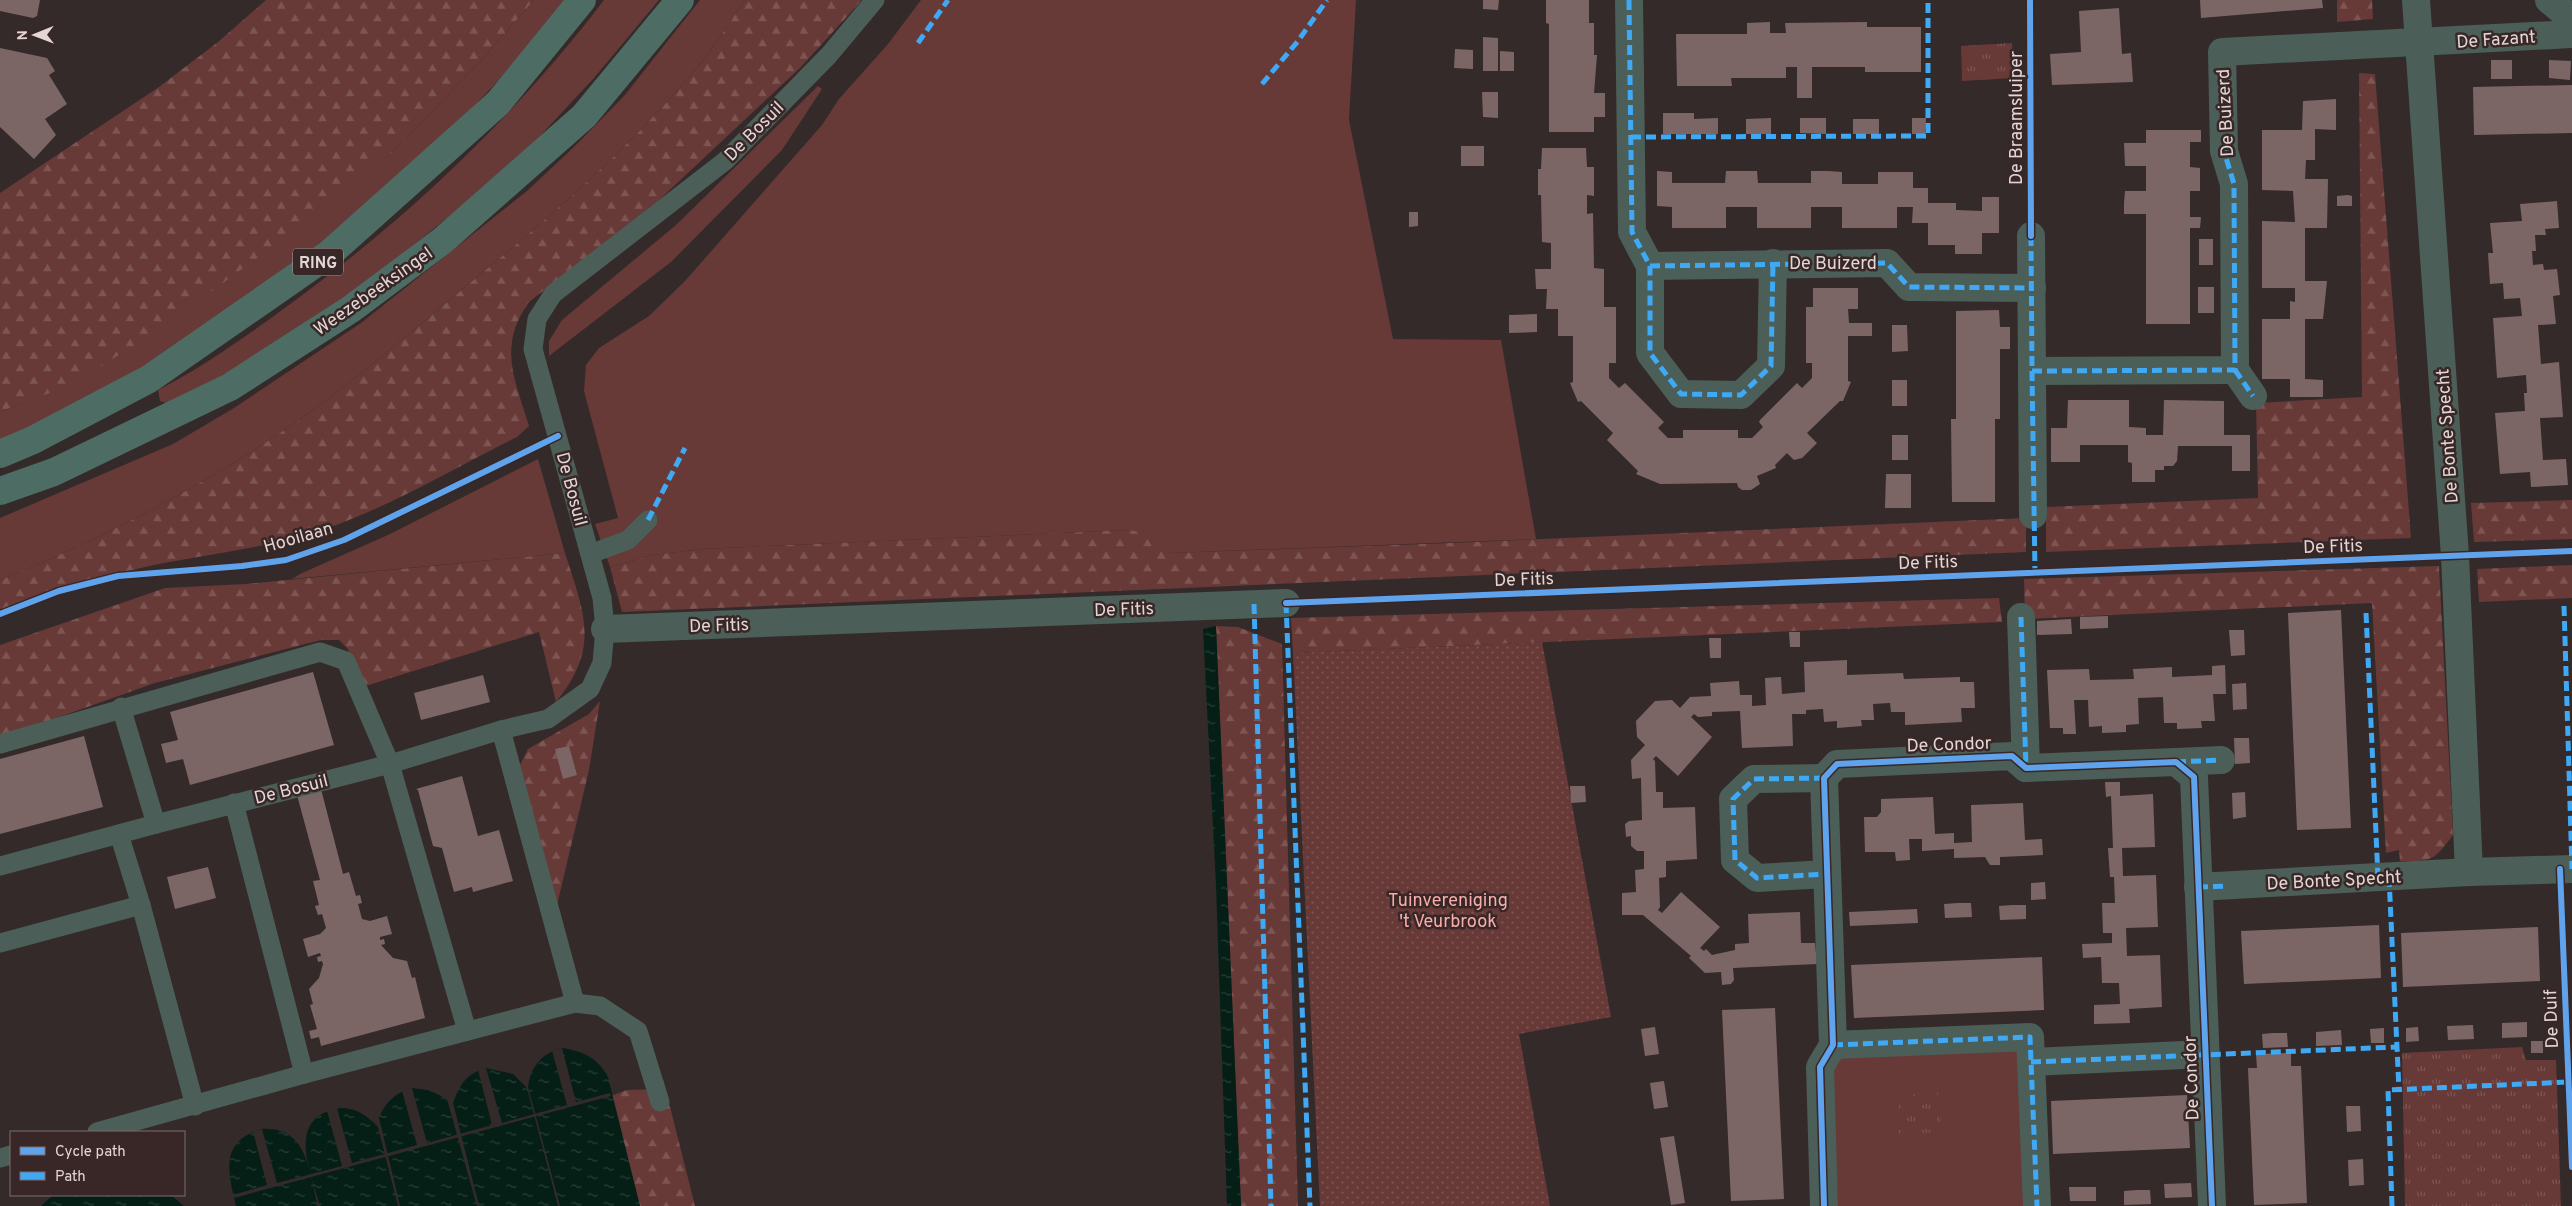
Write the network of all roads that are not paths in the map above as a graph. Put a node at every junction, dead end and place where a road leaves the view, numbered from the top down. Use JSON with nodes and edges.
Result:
{"nodes":[{"id":1,"x":582,"y":0,"type":"edge"},
{"id":2,"x":680,"y":0,"type":"edge"},
{"id":3,"x":875,"y":0,"type":"edge"},
{"id":4,"x":1629,"y":0,"type":"edge"},
{"id":5,"x":2416,"y":0,"type":"edge"},
{"id":6,"x":2549,"y":0,"type":"edge"},
{"id":7,"x":2572,"y":19,"type":"edge"},
{"id":8,"x":2572,"y":34,"type":"edge"},
{"id":9,"x":2419,"y":44,"type":"junction"},
{"id":10,"x":2031,"y":236,"type":"dead end"},
{"id":11,"x":1773,"y":263,"type":"junction"},
{"id":12,"x":1650,"y":266,"type":"junction"},
{"id":13,"x":2032,"y":288,"type":"junction"},
{"id":14,"x":2235,"y":370,"type":"junction"},
{"id":15,"x":2032,"y":371,"type":"junction"},
{"id":16,"x":2253,"y":396,"type":"dead end"},
{"id":17,"x":0,"y":454,"type":"edge"},
{"id":18,"x":0,"y":492,"type":"edge"},
{"id":19,"x":2033,"y":514,"type":"dead end"},
{"id":20,"x":648,"y":520,"type":"dead end"},
{"id":21,"x":590,"y":554,"type":"junction"},
{"id":22,"x":1286,"y":603,"type":"dead end"},
{"id":23,"x":2021,"y":617,"type":"dead end"},
{"id":24,"x":605,"y":629,"type":"junction"},
{"id":25,"x":121,"y":707,"type":"junction"},
{"id":26,"x":501,"y":730,"type":"junction"},
{"id":27,"x":0,"y":744,"type":"edge"},
{"id":28,"x":2221,"y":760,"type":"dead end"},
{"id":29,"x":2176,"y":762,"type":"junction"},
{"id":30,"x":390,"y":764,"type":"junction"},
{"id":31,"x":2026,"y":768,"type":"junction"},
{"id":32,"x":1824,"y":778,"type":"junction"},
{"id":33,"x":234,"y":803,"type":"junction"},
{"id":34,"x":156,"y":824,"type":"junction"},
{"id":35,"x":119,"y":834,"type":"junction"},
{"id":36,"x":0,"y":866,"type":"edge"},
{"id":37,"x":2572,"y":869,"type":"edge"},
{"id":38,"x":2469,"y":872,"type":"junction"},
{"id":39,"x":1827,"y":874,"type":"junction"},
{"id":40,"x":2198,"y":887,"type":"junction"},
{"id":41,"x":141,"y":905,"type":"junction"},
{"id":42,"x":0,"y":943,"type":"edge"},
{"id":43,"x":575,"y":1003,"type":"junction"},
{"id":44,"x":467,"y":1031,"type":"junction"},
{"id":45,"x":1833,"y":1045,"type":"junction"},
{"id":46,"x":2205,"y":1054,"type":"junction"},
{"id":47,"x":2030,"y":1062,"type":"junction"},
{"id":48,"x":304,"y":1074,"type":"junction"},
{"id":49,"x":660,"y":1102,"type":"dead end"},
{"id":50,"x":195,"y":1106,"type":"junction"},
{"id":51,"x":101,"y":1131,"type":"edge"},
{"id":52,"x":1824,"y":1206,"type":"edge"},
{"id":53,"x":2037,"y":1206,"type":"edge"},
{"id":54,"x":2212,"y":1206,"type":"edge"}],
"edges":[{"from":1,"to":17,"type":"main road","number":"RING"},
{"from":2,"to":18,"type":"main road","name":"Weezebeeksingel"},
{"from":3,"to":21,"type":"lane","name":"De Bosuil"},
{"from":4,"to":12,"type":"street","name":"De Buizerd"},
{"from":5,"to":9,"type":"street","name":"De Bonte Specht"},
{"from":6,"to":7,"type":"street"},
{"from":8,"to":9,"type":"street","name":"De Fazant"},
{"from":9,"to":14,"type":"street","name":"De Buizerd"},
{"from":9,"to":38,"type":"street","name":"De Bonte Specht"},
{"from":10,"to":13,"type":"street"},
{"from":11,"to":12,"type":"street","name":"De Buizerd"},
{"from":11,"to":12,"type":"street","name":"De Buizerd"},
{"from":11,"to":13,"type":"street","name":"De Buizerd"},
{"from":13,"to":15,"type":"street"},
{"from":14,"to":15,"type":"street"},
{"from":14,"to":16,"type":"street"},
{"from":15,"to":19,"type":"street"},
{"from":20,"to":21,"type":"lane"},
{"from":21,"to":24,"type":"lane","name":"De Bosuil"},
{"from":22,"to":24,"type":"street","name":"De Fitis"},
{"from":23,"to":31,"type":"street"},
{"from":24,"to":26,"type":"lane","name":"De Bosuil"},
{"from":25,"to":27,"type":"lane"},
{"from":25,"to":30,"type":"lane"},
{"from":25,"to":34,"type":"lane"},
{"from":26,"to":30,"type":"lane","name":"De Bosuil"},
{"from":26,"to":43,"type":"lane"},
{"from":28,"to":29,"type":"street"},
{"from":29,"to":31,"type":"street"},
{"from":29,"to":40,"type":"street","name":"De Condor"},
{"from":30,"to":33,"type":"lane","name":"De Bosuil"},
{"from":30,"to":44,"type":"lane"},
{"from":31,"to":32,"type":"street","name":"De Condor"},
{"from":32,"to":39,"type":"street"},
{"from":32,"to":39,"type":"street"},
{"from":33,"to":34,"type":"lane","name":"De Bosuil"},
{"from":33,"to":48,"type":"lane"},
{"from":34,"to":35,"type":"lane","name":"De Bosuil"},
{"from":35,"to":36,"type":"lane","name":"De Bosuil"},
{"from":35,"to":41,"type":"lane"},
{"from":37,"to":38,"type":"street","name":"De Bonte Specht"},
{"from":38,"to":40,"type":"street","name":"De Bonte Specht"},
{"from":39,"to":45,"type":"street"},
{"from":40,"to":46,"type":"street","name":"De Condor"},
{"from":41,"to":42,"type":"lane"},
{"from":41,"to":50,"type":"lane"},
{"from":43,"to":44,"type":"lane"},
{"from":43,"to":49,"type":"lane"},
{"from":44,"to":48,"type":"lane"},
{"from":45,"to":47,"type":"street"},
{"from":45,"to":52,"type":"street"},
{"from":46,"to":47,"type":"street","name":"De Condor"},
{"from":46,"to":54,"type":"street","name":"De Condor"},
{"from":47,"to":53,"type":"street"},
{"from":48,"to":50,"type":"lane"},
{"from":50,"to":51,"type":"lane"}]}
